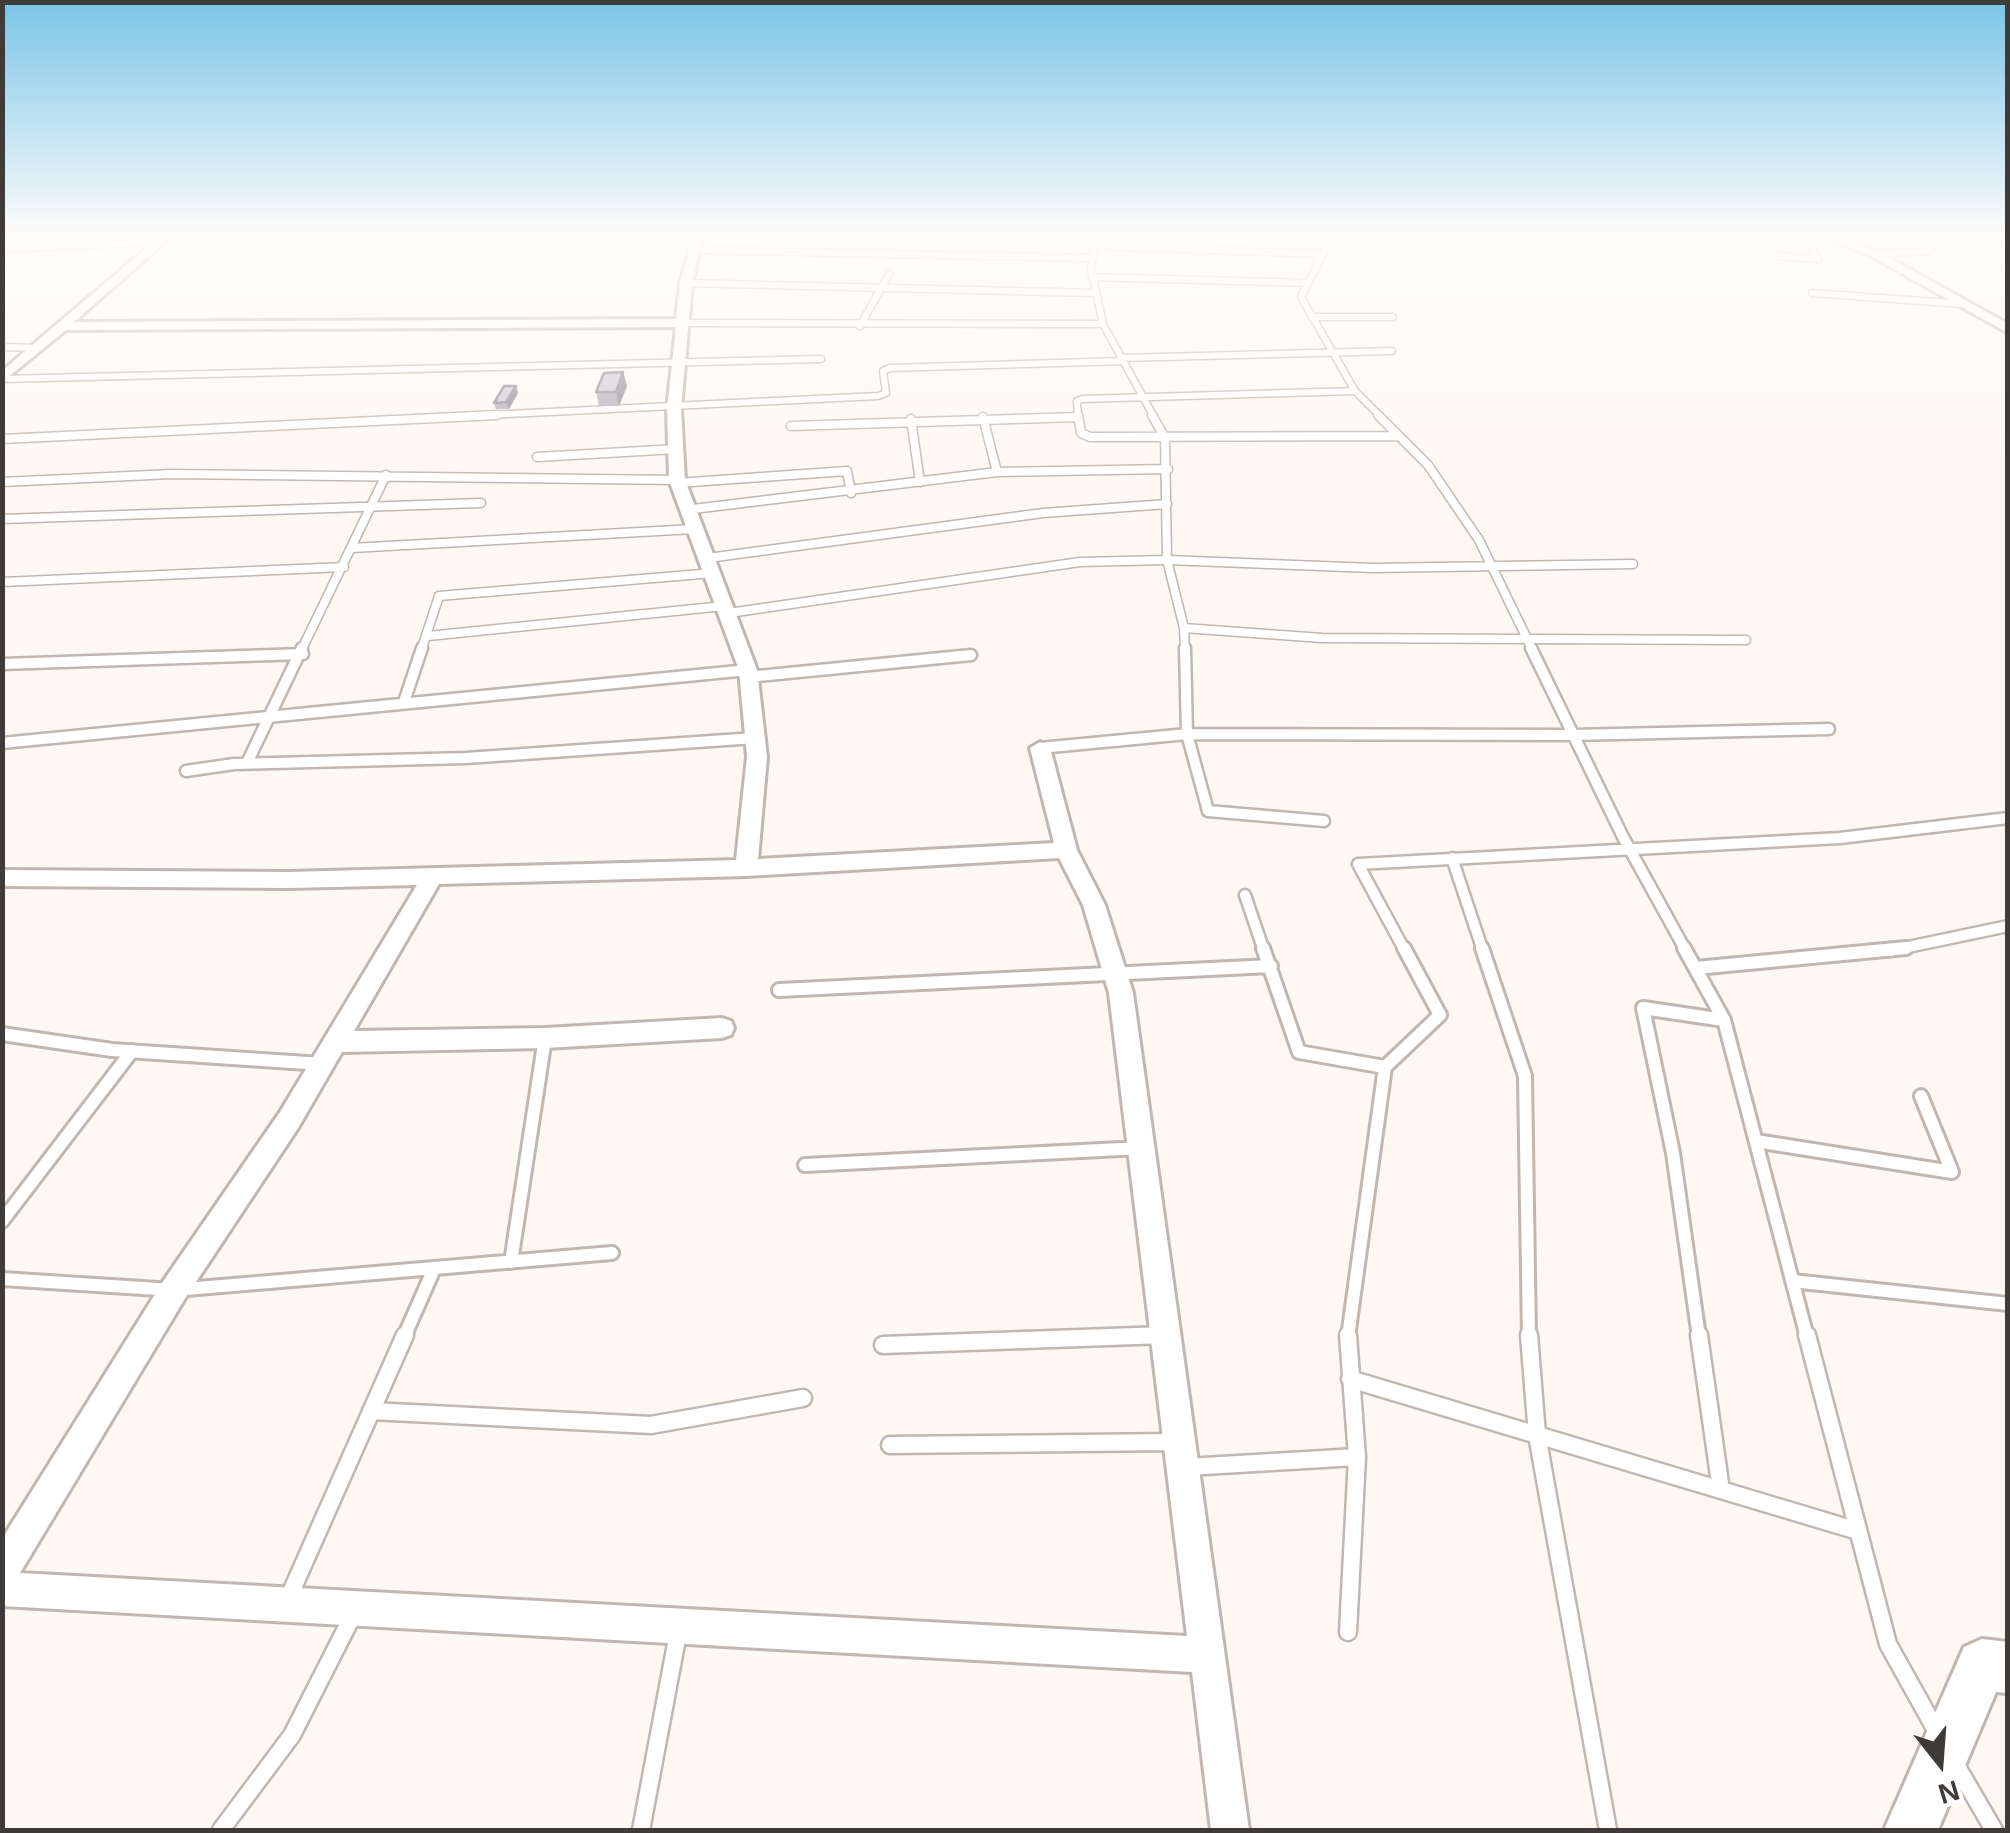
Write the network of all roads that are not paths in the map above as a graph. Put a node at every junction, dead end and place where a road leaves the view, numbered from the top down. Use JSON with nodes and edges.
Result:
{"nodes":[{"id":1,"x":69,"y":321,"type":"edge"},
{"id":2,"x":863,"y":321,"type":"edge"},
{"id":3,"x":1102,"y":321,"type":"edge"},
{"id":4,"x":1315,"y":321,"type":"edge"},
{"id":5,"x":683,"y":323,"type":"junction"},
{"id":6,"x":1103,"y":324,"type":"junction"},
{"id":7,"x":63,"y":326,"type":"junction"},
{"id":8,"x":860,"y":326,"type":"junction"},
{"id":9,"x":2,"y":348,"type":"edge"},
{"id":10,"x":36,"y":348,"type":"junction"},
{"id":11,"x":1331,"y":350,"type":"junction"},
{"id":12,"x":1392,"y":351,"type":"dead end"},
{"id":13,"x":821,"y":360,"type":"dead end"},
{"id":14,"x":1123,"y":360,"type":"junction"},
{"id":15,"x":681,"y":364,"type":"junction"},
{"id":16,"x":2,"y":379,"type":"edge"},
{"id":17,"x":1355,"y":391,"type":"junction"},
{"id":18,"x":1146,"y":399,"type":"junction"},
{"id":19,"x":674,"y":409,"type":"junction"},
{"id":20,"x":983,"y":417,"type":"junction"},
{"id":21,"x":1078,"y":417,"type":"junction"},
{"id":22,"x":911,"y":418,"type":"junction"},
{"id":23,"x":791,"y":426,"type":"dead end"},
{"id":24,"x":1399,"y":436,"type":"junction"},
{"id":25,"x":1165,"y":438,"type":"junction"},
{"id":26,"x":2,"y":439,"type":"edge"},
{"id":27,"x":676,"y":449,"type":"junction"},
{"id":28,"x":592,"y":454,"type":"junction"},
{"id":29,"x":537,"y":457,"type":"dead end"},
{"id":30,"x":1168,"y":470,"type":"junction"},
{"id":31,"x":997,"y":472,"type":"junction"},
{"id":32,"x":386,"y":475,"type":"junction"},
{"id":33,"x":595,"y":478,"type":"junction"},
{"id":34,"x":2,"y":482,"type":"edge"},
{"id":35,"x":677,"y":482,"type":"junction"},
{"id":36,"x":920,"y":482,"type":"junction"},
{"id":37,"x":851,"y":493,"type":"junction"},
{"id":38,"x":482,"y":503,"type":"dead end"},
{"id":39,"x":1167,"y":504,"type":"junction"},
{"id":40,"x":371,"y":508,"type":"junction"},
{"id":41,"x":686,"y":510,"type":"junction"},
{"id":42,"x":2,"y":519,"type":"edge"},
{"id":43,"x":694,"y":530,"type":"junction"},
{"id":44,"x":352,"y":548,"type":"junction"},
{"id":45,"x":1167,"y":560,"type":"junction"},
{"id":46,"x":1490,"y":564,"type":"junction"},
{"id":47,"x":1632,"y":564,"type":"dead end"},
{"id":48,"x":711,"y":566,"type":"junction"},
{"id":49,"x":344,"y":567,"type":"junction"},
{"id":50,"x":2,"y":582,"type":"edge"},
{"id":51,"x":726,"y":610,"type":"junction"},
{"id":52,"x":1184,"y":628,"type":"junction"},
{"id":53,"x":428,"y":636,"type":"junction"},
{"id":54,"x":1526,"y":640,"type":"junction"},
{"id":55,"x":1746,"y":640,"type":"dead end"},
{"id":56,"x":303,"y":654,"type":"junction"},
{"id":57,"x":971,"y":655,"type":"dead end"},
{"id":58,"x":2,"y":664,"type":"edge"},
{"id":59,"x":748,"y":674,"type":"junction"},
{"id":60,"x":404,"y":702,"type":"junction"},
{"id":61,"x":274,"y":715,"type":"junction"},
{"id":62,"x":1829,"y":729,"type":"dead end"},
{"id":63,"x":1187,"y":734,"type":"junction"},
{"id":64,"x":1572,"y":735,"type":"junction"},
{"id":65,"x":755,"y":738,"type":"junction"},
{"id":66,"x":2,"y":744,"type":"edge"},
{"id":67,"x":1040,"y":748,"type":"joint"},
{"id":68,"x":248,"y":763,"type":"junction"},
{"id":69,"x":186,"y":771,"type":"dead end"},
{"id":70,"x":2008,"y":818,"type":"edge"},
{"id":71,"x":1324,"y":821,"type":"dead end"},
{"id":72,"x":1629,"y":848,"type":"junction"},
{"id":73,"x":1066,"y":850,"type":"junction"},
{"id":74,"x":1452,"y":858,"type":"junction"},
{"id":75,"x":746,"y":868,"type":"junction"},
{"id":76,"x":434,"y":874,"type":"junction"},
{"id":77,"x":2,"y":878,"type":"edge"},
{"id":78,"x":1245,"y":895,"type":"dead end"},
{"id":79,"x":2008,"y":926,"type":"edge"},
{"id":80,"x":1271,"y":966,"type":"junction"},
{"id":81,"x":1696,"y":968,"type":"junction"},
{"id":82,"x":1118,"y":977,"type":"junction"},
{"id":83,"x":779,"y":990,"type":"dead end"},
{"id":84,"x":1724,"y":1020,"type":"junction"},
{"id":85,"x":722,"y":1028,"type":"dead end"},
{"id":86,"x":2,"y":1034,"type":"edge"},
{"id":87,"x":545,"y":1038,"type":"junction"},
{"id":88,"x":132,"y":1050,"type":"junction"},
{"id":89,"x":329,"y":1053,"type":"junction"},
{"id":90,"x":1385,"y":1067,"type":"junction"},
{"id":91,"x":1920,"y":1096,"type":"dead end"},
{"id":92,"x":1756,"y":1141,"type":"junction"},
{"id":93,"x":1141,"y":1148,"type":"junction"},
{"id":94,"x":805,"y":1165,"type":"dead end"},
{"id":95,"x":2,"y":1221,"type":"edge"},
{"id":96,"x":612,"y":1253,"type":"dead end"},
{"id":97,"x":511,"y":1262,"type":"junction"},
{"id":98,"x":434,"y":1269,"type":"junction"},
{"id":99,"x":2,"y":1279,"type":"edge"},
{"id":100,"x":1792,"y":1281,"type":"junction"},
{"id":101,"x":174,"y":1290,"type":"junction"},
{"id":102,"x":2008,"y":1304,"type":"edge"},
{"id":103,"x":1165,"y":1335,"type":"junction"},
{"id":104,"x":883,"y":1345,"type":"dead end"},
{"id":105,"x":1350,"y":1379,"type":"junction"},
{"id":106,"x":804,"y":1398,"type":"dead end"},
{"id":107,"x":372,"y":1411,"type":"junction"},
{"id":108,"x":1536,"y":1435,"type":"junction"},
{"id":109,"x":890,"y":1444,"type":"dead end"},
{"id":110,"x":1181,"y":1455,"type":"junction"},
{"id":111,"x":1357,"y":1457,"type":"junction"},
{"id":112,"x":1721,"y":1490,"type":"junction"},
{"id":113,"x":1858,"y":1531,"type":"junction"},
{"id":114,"x":2,"y":1570,"type":"edge"},
{"id":115,"x":2,"y":1589,"type":"edge"},
{"id":116,"x":286,"y":1604,"type":"junction"},
{"id":117,"x":357,"y":1608,"type":"junction"},
{"id":118,"x":679,"y":1626,"type":"junction"},
{"id":119,"x":1348,"y":1632,"type":"dead end"},
{"id":120,"x":1207,"y":1655,"type":"junction"},
{"id":121,"x":2008,"y":1668,"type":"edge"},
{"id":122,"x":1946,"y":1749,"type":"junction"},
{"id":123,"x":222,"y":1830,"type":"edge"},
{"id":124,"x":641,"y":1830,"type":"edge"},
{"id":125,"x":1230,"y":1830,"type":"edge"},
{"id":126,"x":1608,"y":1830,"type":"edge"},
{"id":127,"x":1911,"y":1830,"type":"edge"},
{"id":128,"x":1994,"y":1830,"type":"edge"}],
"edges":[{"from":1,"to":7,"type":"street"},
{"from":2,"to":8,"type":"lane"},
{"from":3,"to":6,"type":"lane"},
{"from":4,"to":11,"type":"lane"},
{"from":5,"to":7,"type":"street"},
{"from":5,"to":8,"type":"lane"},
{"from":5,"to":15,"type":"street"},
{"from":6,"to":8,"type":"lane"},
{"from":6,"to":14,"type":"lane"},
{"from":7,"to":10,"type":"street"},
{"from":9,"to":10,"type":"lane"},
{"from":10,"to":16,"type":"street"},
{"from":11,"to":12,"type":"lane"},
{"from":11,"to":14,"type":"lane"},
{"from":11,"to":17,"type":"lane"},
{"from":13,"to":15,"type":"lane"},
{"from":14,"to":18,"type":"lane"},
{"from":14,"to":19,"type":"lane"},
{"from":15,"to":16,"type":"lane"},
{"from":15,"to":19,"type":"street"},
{"from":17,"to":18,"type":"lane"},
{"from":17,"to":24,"type":"lane"},
{"from":18,"to":21,"type":"lane"},
{"from":18,"to":25,"type":"lane"},
{"from":19,"to":26,"type":"lane"},
{"from":19,"to":27,"type":"street"},
{"from":20,"to":21,"type":"lane"},
{"from":20,"to":22,"type":"lane"},
{"from":20,"to":31,"type":"lane"},
{"from":21,"to":25,"type":"lane"},
{"from":22,"to":23,"type":"lane"},
{"from":22,"to":36,"type":"lane"},
{"from":24,"to":25,"type":"lane"},
{"from":24,"to":46,"type":"lane"},
{"from":25,"to":30,"type":"lane"},
{"from":27,"to":28,"type":"lane"},
{"from":27,"to":35,"type":"street"},
{"from":28,"to":29,"type":"lane"},
{"from":28,"to":33,"type":"lane"},
{"from":30,"to":31,"type":"lane"},
{"from":30,"to":39,"type":"lane"},
{"from":31,"to":36,"type":"lane"},
{"from":32,"to":33,"type":"lane"},
{"from":32,"to":34,"type":"lane"},
{"from":32,"to":40,"type":"lane"},
{"from":33,"to":35,"type":"lane"},
{"from":35,"to":37,"type":"lane"},
{"from":35,"to":41,"type":"street"},
{"from":36,"to":37,"type":"lane"},
{"from":37,"to":41,"type":"lane"},
{"from":38,"to":40,"type":"lane"},
{"from":39,"to":45,"type":"lane"},
{"from":39,"to":48,"type":"lane"},
{"from":40,"to":42,"type":"lane"},
{"from":40,"to":44,"type":"lane"},
{"from":41,"to":43,"type":"street"},
{"from":43,"to":44,"type":"lane"},
{"from":43,"to":48,"type":"street"},
{"from":44,"to":49,"type":"lane"},
{"from":45,"to":46,"type":"lane"},
{"from":45,"to":51,"type":"lane"},
{"from":45,"to":52,"type":"lane"},
{"from":46,"to":47,"type":"lane"},
{"from":46,"to":54,"type":"lane"},
{"from":48,"to":51,"type":"street"},
{"from":48,"to":53,"type":"lane"},
{"from":49,"to":50,"type":"lane"},
{"from":49,"to":56,"type":"lane"},
{"from":51,"to":53,"type":"lane"},
{"from":51,"to":59,"type":"street"},
{"from":52,"to":54,"type":"lane"},
{"from":52,"to":63,"type":"lane"},
{"from":53,"to":60,"type":"lane"},
{"from":54,"to":55,"type":"lane"},
{"from":54,"to":64,"type":"lane"},
{"from":56,"to":58,"type":"lane"},
{"from":56,"to":61,"type":"lane"},
{"from":57,"to":59,"type":"lane"},
{"from":59,"to":60,"type":"lane"},
{"from":59,"to":65,"type":"street"},
{"from":60,"to":61,"type":"lane"},
{"from":61,"to":66,"type":"lane"},
{"from":61,"to":68,"type":"lane"},
{"from":62,"to":64,"type":"lane"},
{"from":63,"to":64,"type":"lane"},
{"from":63,"to":67,"type":"lane"},
{"from":63,"to":71,"type":"lane"},
{"from":64,"to":72,"type":"lane"},
{"from":65,"to":68,"type":"lane"},
{"from":65,"to":75,"type":"street"},
{"from":67,"to":73,"type":"street"},
{"from":68,"to":69,"type":"lane"},
{"from":70,"to":72,"type":"lane"},
{"from":72,"to":74,"type":"lane"},
{"from":72,"to":81,"type":"lane"},
{"from":73,"to":75,"type":"street"},
{"from":73,"to":82,"type":"street"},
{"from":74,"to":90,"type":"lane"},
{"from":74,"to":108,"type":"lane"},
{"from":75,"to":76,"type":"street"},
{"from":76,"to":77,"type":"street"},
{"from":76,"to":89,"type":"street"},
{"from":78,"to":80,"type":"lane"},
{"from":79,"to":81,"type":"lane"},
{"from":80,"to":82,"type":"lane"},
{"from":80,"to":90,"type":"lane"},
{"from":81,"to":84,"type":"lane"},
{"from":82,"to":83,"type":"lane"},
{"from":82,"to":93,"type":"street"},
{"from":84,"to":92,"type":"lane"},
{"from":84,"to":112,"type":"lane"},
{"from":85,"to":87,"type":"street"},
{"from":86,"to":88,"type":"lane"},
{"from":87,"to":89,"type":"street"},
{"from":87,"to":97,"type":"lane"},
{"from":88,"to":89,"type":"lane"},
{"from":88,"to":95,"type":"lane"},
{"from":89,"to":101,"type":"street"},
{"from":90,"to":105,"type":"lane"},
{"from":91,"to":92,"type":"lane"},
{"from":92,"to":100,"type":"lane"},
{"from":93,"to":94,"type":"lane"},
{"from":93,"to":103,"type":"street"},
{"from":96,"to":97,"type":"lane"},
{"from":97,"to":98,"type":"lane"},
{"from":98,"to":101,"type":"lane"},
{"from":98,"to":107,"type":"lane"},
{"from":99,"to":101,"type":"lane"},
{"from":100,"to":102,"type":"lane"},
{"from":100,"to":113,"type":"lane"},
{"from":101,"to":114,"type":"street"},
{"from":103,"to":104,"type":"lane"},
{"from":103,"to":110,"type":"street"},
{"from":105,"to":108,"type":"lane"},
{"from":105,"to":111,"type":"lane"},
{"from":106,"to":107,"type":"lane"},
{"from":107,"to":116,"type":"lane"},
{"from":108,"to":112,"type":"lane"},
{"from":108,"to":126,"type":"lane"},
{"from":109,"to":110,"type":"lane"},
{"from":110,"to":111,"type":"lane"},
{"from":110,"to":120,"type":"street"},
{"from":111,"to":119,"type":"lane"},
{"from":112,"to":113,"type":"lane"},
{"from":113,"to":122,"type":"lane"},
{"from":115,"to":116,"type":"street"},
{"from":116,"to":117,"type":"street"},
{"from":117,"to":118,"type":"street"},
{"from":117,"to":123,"type":"lane"},
{"from":118,"to":120,"type":"street"},
{"from":118,"to":124,"type":"lane"},
{"from":120,"to":125,"type":"street"},
{"from":121,"to":122,"type":"main road"},
{"from":122,"to":127,"type":"main road"},
{"from":122,"to":128,"type":"lane"}]}
